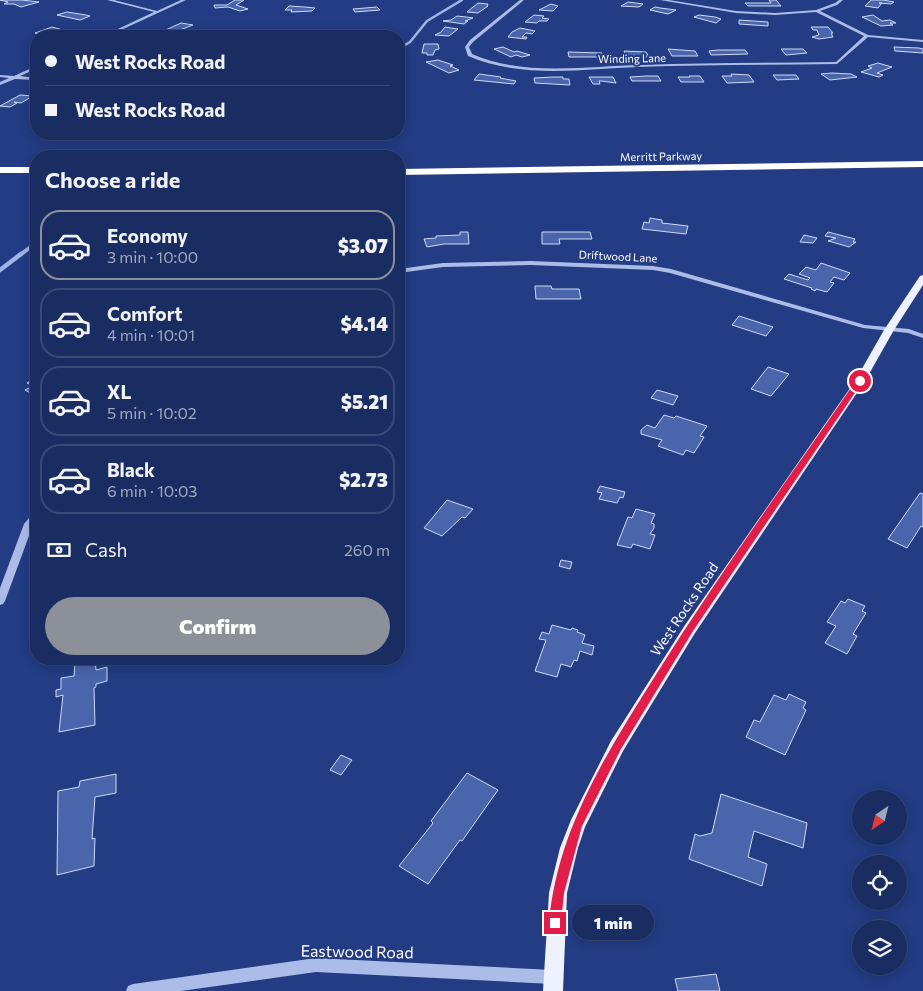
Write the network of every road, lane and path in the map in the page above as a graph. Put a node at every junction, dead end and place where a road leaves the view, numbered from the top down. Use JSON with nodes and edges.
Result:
{"nodes":[{"id":1,"x":110,"y":0,"type":"edge"},
{"id":2,"x":184,"y":0,"type":"edge"},
{"id":3,"x":522,"y":0,"type":"edge"},
{"id":4,"x":662,"y":0,"type":"edge"},
{"id":5,"x":841,"y":0,"type":"edge"},
{"id":6,"x":817,"y":11,"type":"junction"},
{"id":7,"x":157,"y":12,"type":"junction"},
{"id":8,"x":118,"y":30,"type":"edge"},
{"id":9,"x":867,"y":36,"type":"junction"},
{"id":10,"x":923,"y":41,"type":"edge"},
{"id":11,"x":30,"y":70,"type":"edge"},
{"id":12,"x":0,"y":76,"type":"edge"},
{"id":13,"x":14,"y":77,"type":"junction"},
{"id":14,"x":30,"y":78,"type":"edge"},
{"id":15,"x":0,"y":84,"type":"edge"},
{"id":16,"x":923,"y":157,"type":"edge"},
{"id":17,"x":405,"y":163,"type":"edge"},
{"id":18,"x":923,"y":164,"type":"edge"},
{"id":19,"x":0,"y":170,"type":"edge"},
{"id":20,"x":30,"y":170,"type":"edge"},
{"id":21,"x":405,"y":172,"type":"edge"},
{"id":22,"x":0,"y":178,"type":"edge"},
{"id":23,"x":30,"y":178,"type":"edge"},
{"id":24,"x":405,"y":270,"type":"edge"},
{"id":25,"x":923,"y":278,"type":"edge"},
{"id":26,"x":889,"y":330,"type":"junction"},
{"id":27,"x":923,"y":336,"type":"edge"},
{"id":28,"x":30,"y":523,"type":"edge"},
{"id":29,"x":0,"y":601,"type":"edge"},
{"id":30,"x":552,"y":984,"type":"edge"},
{"id":31,"x":133,"y":991,"type":"edge"}],
"edges":[{"from":1,"to":7,"type":"street"},
{"from":2,"to":7,"type":"street"},
{"from":3,"to":9,"type":"street","name":"Winding Lane"},
{"from":4,"to":6,"type":"street"},
{"from":5,"to":6,"type":"street"},
{"from":6,"to":9,"type":"street"},
{"from":7,"to":8,"type":"street"},
{"from":9,"to":10,"type":"street"},
{"from":11,"to":13,"type":"street"},
{"from":12,"to":13,"type":"street"},
{"from":13,"to":14,"type":"street"},
{"from":13,"to":15,"type":"street"},
{"from":16,"to":17,"type":"highway","name":"Merritt Parkway"},
{"from":18,"to":21,"type":"highway","name":"Merritt Parkway"},
{"from":19,"to":20,"type":"highway"},
{"from":22,"to":23,"type":"highway"},
{"from":24,"to":26,"type":"street","name":"Driftwood Lane"},
{"from":25,"to":26,"type":"main road","name":"West Rocks Road"},
{"from":26,"to":27,"type":"street","name":"Driftwood Lane"},
{"from":26,"to":30,"type":"main road","name":"West Rocks Road"},
{"from":28,"to":29,"type":"street"},
{"from":30,"to":31,"type":"street","name":"Eastwood Road"}]}
